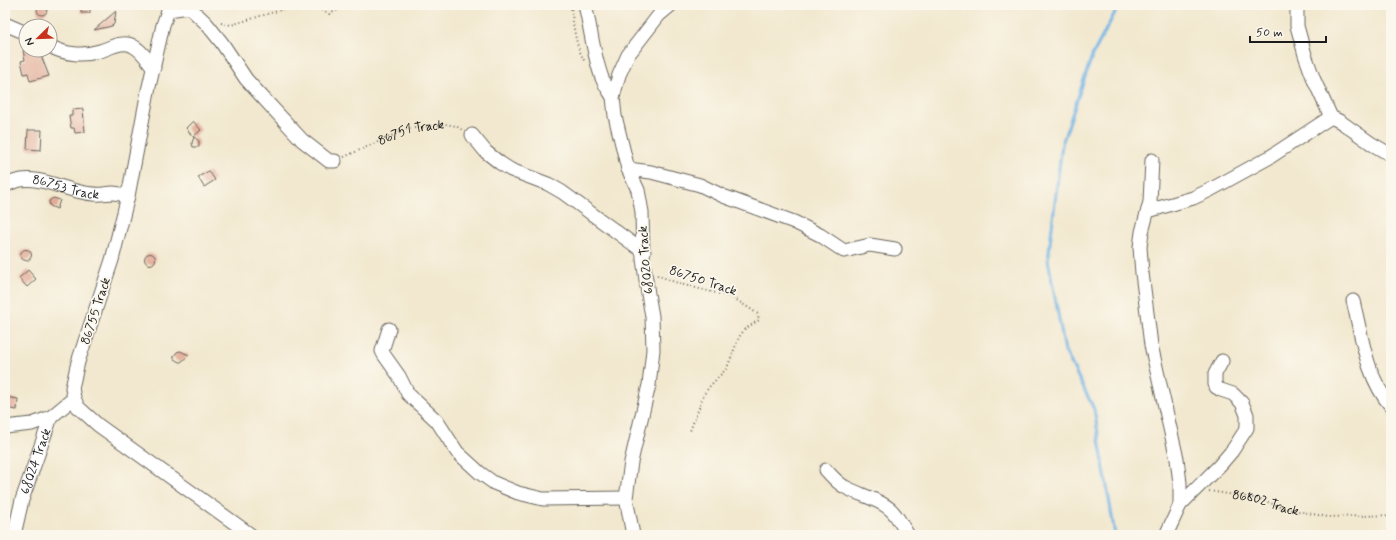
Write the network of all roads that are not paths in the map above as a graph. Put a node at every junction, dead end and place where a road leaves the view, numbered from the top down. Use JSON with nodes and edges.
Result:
{"nodes":[{"id":1,"x":586,"y":5,"type":"edge"},
{"id":2,"x":671,"y":5,"type":"edge"},
{"id":3,"x":1298,"y":5,"type":"edge"},
{"id":4,"x":169,"y":7,"type":"edge"},
{"id":5,"x":5,"y":24,"type":"edge"},
{"id":6,"x":18,"y":30,"type":"edge"},
{"id":7,"x":58,"y":51,"type":"edge"},
{"id":8,"x":154,"y":68,"type":"junction"},
{"id":9,"x":613,"y":97,"type":"junction"},
{"id":10,"x":1331,"y":117,"type":"junction"},
{"id":11,"x":472,"y":135,"type":"road end"},
{"id":12,"x":1391,"y":155,"type":"edge"},
{"id":13,"x":1152,"y":160,"type":"dead end"},
{"id":14,"x":335,"y":161,"type":"road end"},
{"id":15,"x":628,"y":169,"type":"junction"},
{"id":16,"x":5,"y":186,"type":"edge"},
{"id":17,"x":128,"y":196,"type":"junction"},
{"id":18,"x":1148,"y":211,"type":"junction"},
{"id":19,"x":895,"y":249,"type":"dead end"},
{"id":20,"x":644,"y":252,"type":"junction"},
{"id":21,"x":1353,"y":300,"type":"dead end"},
{"id":22,"x":389,"y":329,"type":"dead end"},
{"id":23,"x":1222,"y":361,"type":"dead end"},
{"id":24,"x":74,"y":398,"type":"junction"},
{"id":25,"x":1391,"y":406,"type":"edge"},
{"id":26,"x":51,"y":417,"type":"junction"},
{"id":27,"x":5,"y":427,"type":"edge"},
{"id":28,"x":826,"y":470,"type":"dead end"},
{"id":29,"x":626,"y":498,"type":"junction"},
{"id":30,"x":1180,"y":505,"type":"junction"},
{"id":31,"x":14,"y":535,"type":"edge"},
{"id":32,"x":251,"y":535,"type":"edge"},
{"id":33,"x":633,"y":535,"type":"edge"},
{"id":34,"x":908,"y":535,"type":"edge"},
{"id":35,"x":1166,"y":535,"type":"edge"}],
"edges":[{"from":1,"to":9,"type":"street"},
{"from":2,"to":9,"type":"street","name":"68020 Track"},
{"from":3,"to":10,"type":"street"},
{"from":4,"to":8,"type":"street","name":"86755 Track"},
{"from":4,"to":14,"type":"street"},
{"from":5,"to":6,"type":"street"},
{"from":7,"to":8,"type":"street"},
{"from":8,"to":17,"type":"street","name":"86755 Track"},
{"from":9,"to":15,"type":"street","name":"68020 Track"},
{"from":10,"to":12,"type":"street"},
{"from":10,"to":18,"type":"street"},
{"from":11,"to":20,"type":"street"},
{"from":13,"to":18,"type":"street"},
{"from":15,"to":19,"type":"street"},
{"from":15,"to":20,"type":"street","name":"68020 Track"},
{"from":16,"to":17,"type":"street","name":"86753 Track"},
{"from":17,"to":24,"type":"street","name":"86755 Track"},
{"from":18,"to":30,"type":"street"},
{"from":20,"to":29,"type":"street","name":"68020 Track"},
{"from":21,"to":25,"type":"street"},
{"from":22,"to":29,"type":"street"},
{"from":23,"to":30,"type":"street"},
{"from":24,"to":26,"type":"street","name":"68024 Track"},
{"from":24,"to":32,"type":"street"},
{"from":26,"to":27,"type":"street"},
{"from":26,"to":31,"type":"street","name":"68024 Track"},
{"from":28,"to":34,"type":"street"},
{"from":29,"to":33,"type":"street","name":"68020 Track"},
{"from":30,"to":35,"type":"street"}]}
